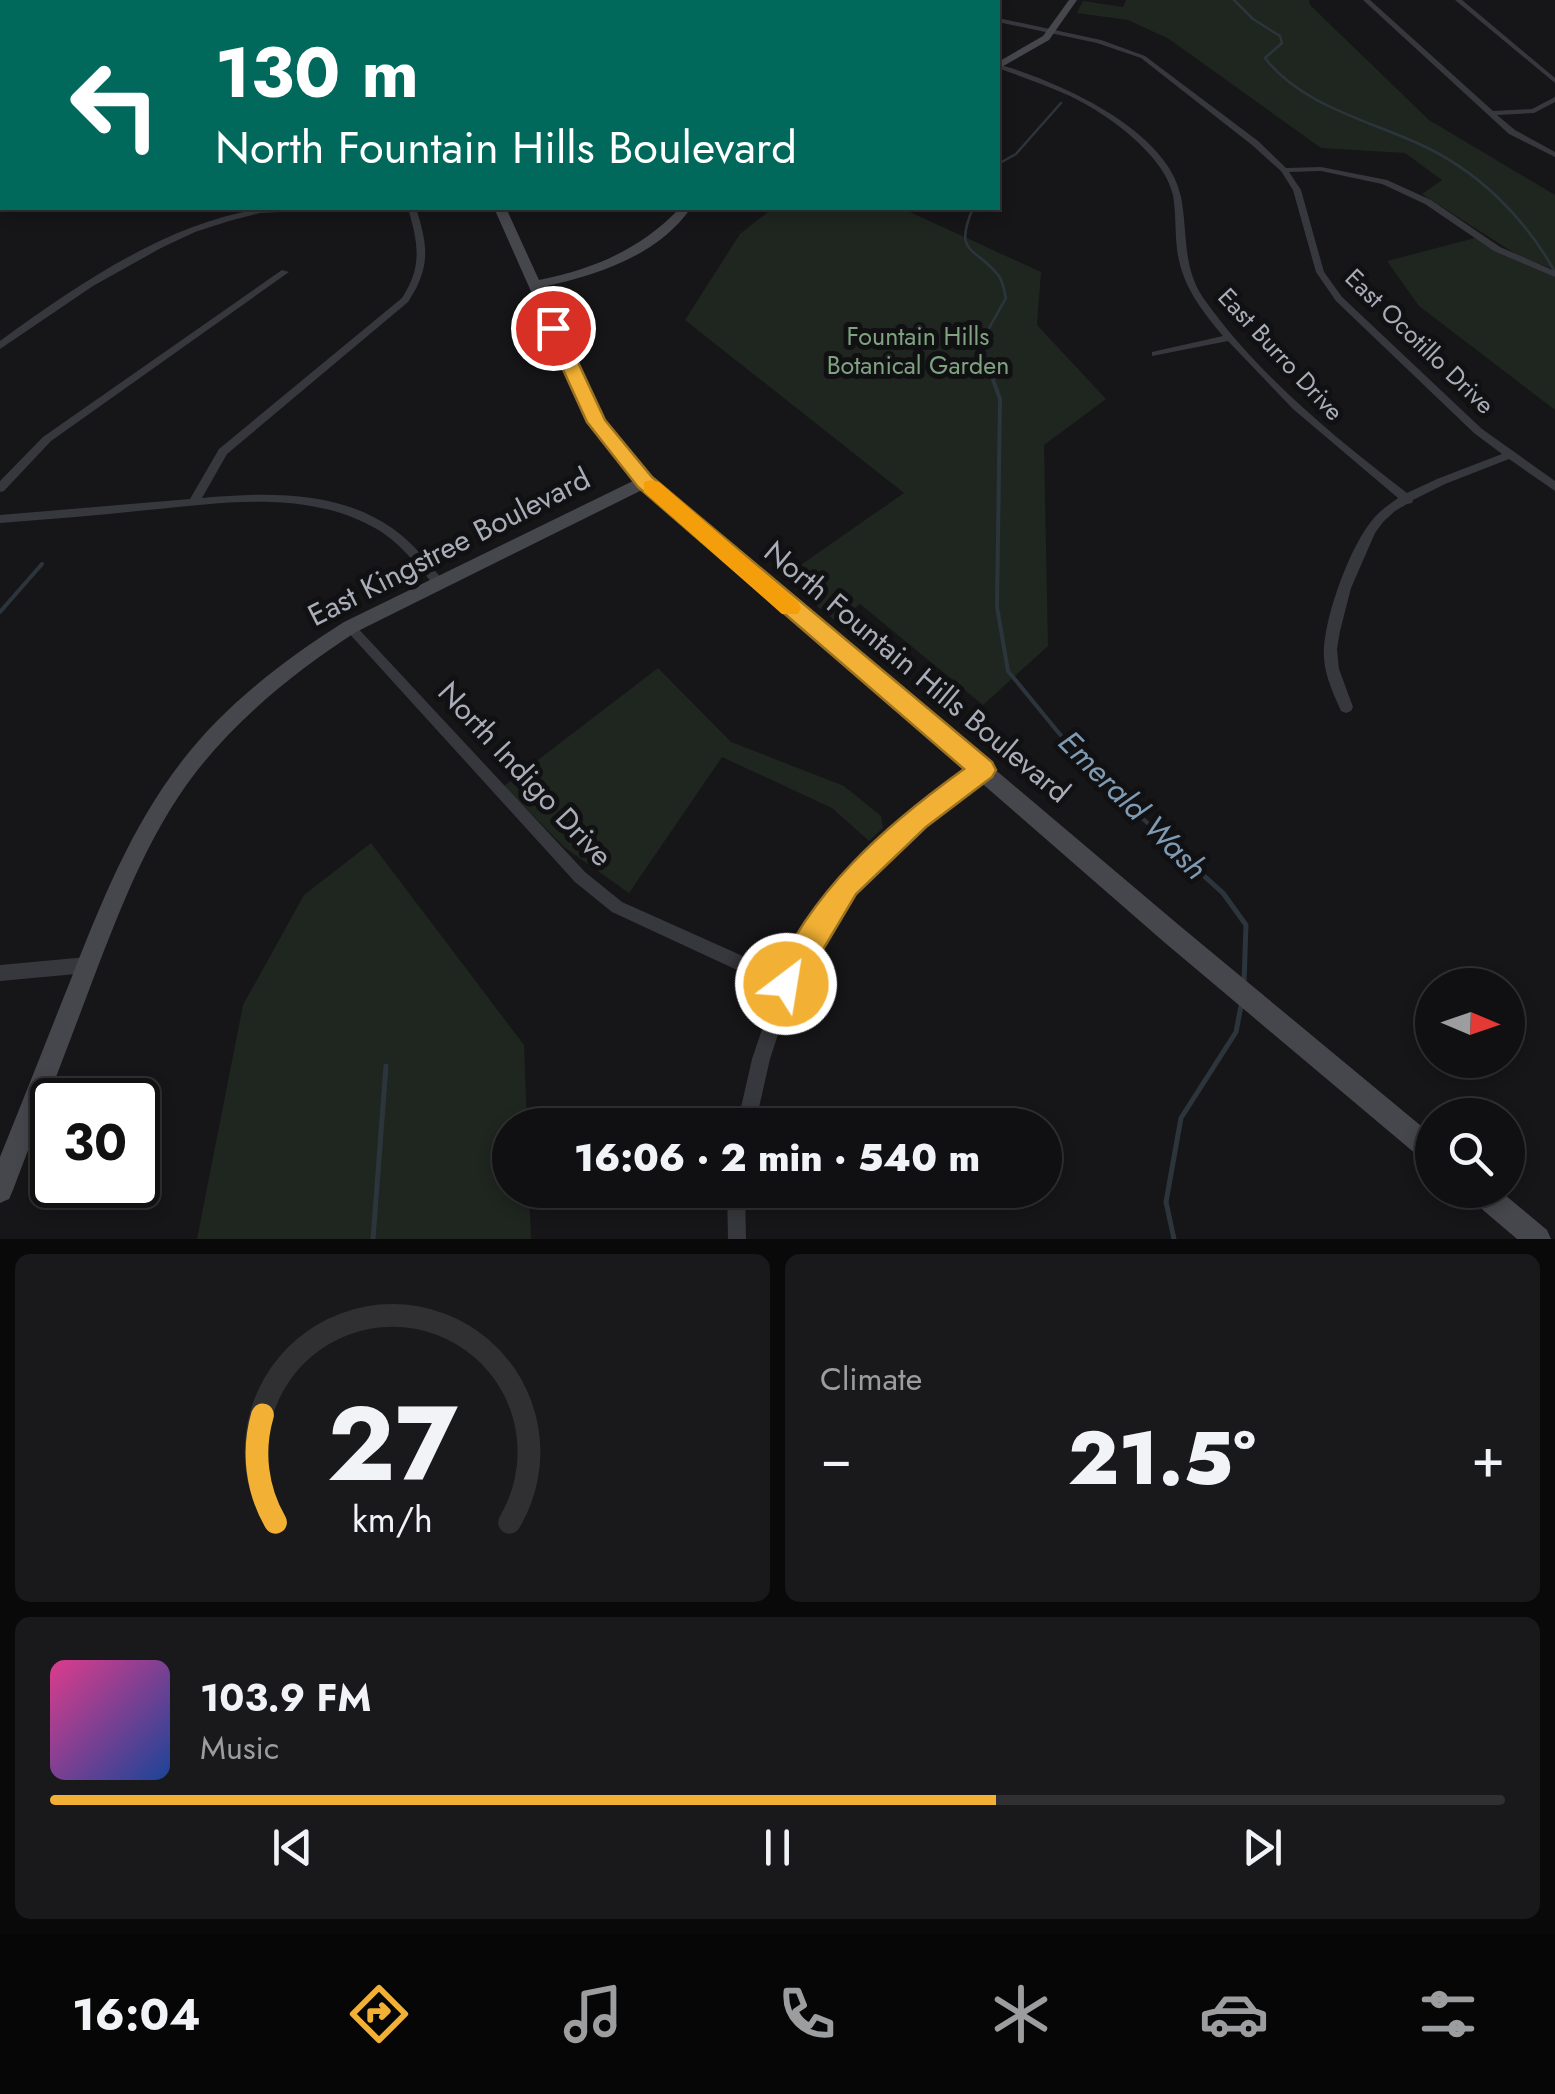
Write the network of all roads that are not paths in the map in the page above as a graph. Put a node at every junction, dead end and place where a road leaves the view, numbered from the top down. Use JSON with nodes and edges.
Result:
{"nodes":[{"id":1,"x":1073,"y":0,"type":"edge"},
{"id":2,"x":1366,"y":0,"type":"edge"},
{"id":3,"x":1458,"y":0,"type":"edge"},
{"id":4,"x":1000,"y":20,"type":"edge"},
{"id":5,"x":1053,"y":31,"type":"junction"},
{"id":6,"x":1000,"y":65,"type":"edge"},
{"id":7,"x":1000,"y":67,"type":"edge"},
{"id":8,"x":1555,"y":82,"type":"edge"},
{"id":9,"x":1555,"y":99,"type":"edge"},
{"id":10,"x":1491,"y":114,"type":"junction"},
{"id":11,"x":1555,"y":155,"type":"edge"},
{"id":12,"x":1284,"y":170,"type":"junction"},
{"id":13,"x":297,"y":210,"type":"edge"},
{"id":14,"x":413,"y":210,"type":"edge"},
{"id":15,"x":501,"y":210,"type":"edge"},
{"id":16,"x":684,"y":210,"type":"edge"},
{"id":17,"x":285,"y":272,"type":"dead end"},
{"id":18,"x":1555,"y":274,"type":"edge"},
{"id":19,"x":534,"y":285,"type":"junction"},
{"id":20,"x":1229,"y":338,"type":"junction"},
{"id":21,"x":0,"y":346,"type":"edge"},
{"id":22,"x":1154,"y":354,"type":"dead end"},
{"id":23,"x":1510,"y":455,"type":"junction"},
{"id":24,"x":645,"y":482,"type":"junction"},
{"id":25,"x":1555,"y":486,"type":"edge"},
{"id":26,"x":0,"y":488,"type":"edge"},
{"id":27,"x":1408,"y":500,"type":"junction"},
{"id":28,"x":193,"y":503,"type":"junction"},
{"id":29,"x":0,"y":519,"type":"edge"},
{"id":30,"x":438,"y":582,"type":"junction"},
{"id":31,"x":350,"y":627,"type":"junction"},
{"id":32,"x":1346,"y":707,"type":"dead end"},
{"id":33,"x":983,"y":770,"type":"junction"},
{"id":34,"x":87,"y":965,"type":"junction"},
{"id":35,"x":0,"y":972,"type":"edge"},
{"id":36,"x":786,"y":984,"type":"junction"},
{"id":37,"x":750,"y":1108,"type":"edge"},
{"id":38,"x":1415,"y":1137,"type":"edge"},
{"id":39,"x":0,"y":1190,"type":"edge"},
{"id":40,"x":736,"y":1208,"type":"edge"},
{"id":41,"x":1501,"y":1208,"type":"edge"},
{"id":42,"x":736,"y":1239,"type":"edge"},
{"id":43,"x":1538,"y":1239,"type":"edge"}],
"edges":[{"from":1,"to":5,"type":"main road"},
{"from":2,"to":10,"type":"street"},
{"from":3,"to":8,"type":"street"},
{"from":4,"to":5,"type":"street","name":"East Ocotillo Drive"},
{"from":5,"to":6,"type":"main road"},
{"from":5,"to":12,"type":"street","name":"East Ocotillo Drive"},
{"from":7,"to":20,"type":"street","name":"East Burro Drive"},
{"from":9,"to":10,"type":"street"},
{"from":10,"to":11,"type":"street"},
{"from":12,"to":18,"type":"street"},
{"from":12,"to":23,"type":"street","name":"East Ocotillo Drive"},
{"from":13,"to":21,"type":"street"},
{"from":14,"to":28,"type":"street"},
{"from":15,"to":19,"type":"main road","name":"North Fountain Hills Boulevard"},
{"from":16,"to":19,"type":"main road"},
{"from":17,"to":26,"type":"street"},
{"from":19,"to":24,"type":"main road","name":"North Fountain Hills Boulevard"},
{"from":20,"to":22,"type":"street"},
{"from":20,"to":27,"type":"street","name":"East Burro Drive"},
{"from":23,"to":25,"type":"street","name":"East Ocotillo Drive"},
{"from":23,"to":27,"type":"street"},
{"from":24,"to":30,"type":"main road","name":"East Kingstree Boulevard"},
{"from":24,"to":33,"type":"main road","name":"North Fountain Hills Boulevard"},
{"from":27,"to":32,"type":"street"},
{"from":28,"to":29,"type":"street"},
{"from":28,"to":30,"type":"street"},
{"from":30,"to":31,"type":"main road","name":"East Kingstree Boulevard"},
{"from":31,"to":34,"type":"main road","name":"East Kingstree Boulevard"},
{"from":31,"to":36,"type":"street","name":"North Indigo Drive"},
{"from":33,"to":36,"type":"street"},
{"from":33,"to":38,"type":"main road","name":"North Fountain Hills Boulevard"},
{"from":34,"to":35,"type":"street"},
{"from":34,"to":39,"type":"main road","name":"East Kingstree Boulevard"},
{"from":36,"to":37,"type":"street"},
{"from":40,"to":42,"type":"street"},
{"from":41,"to":43,"type":"main road"}]}
